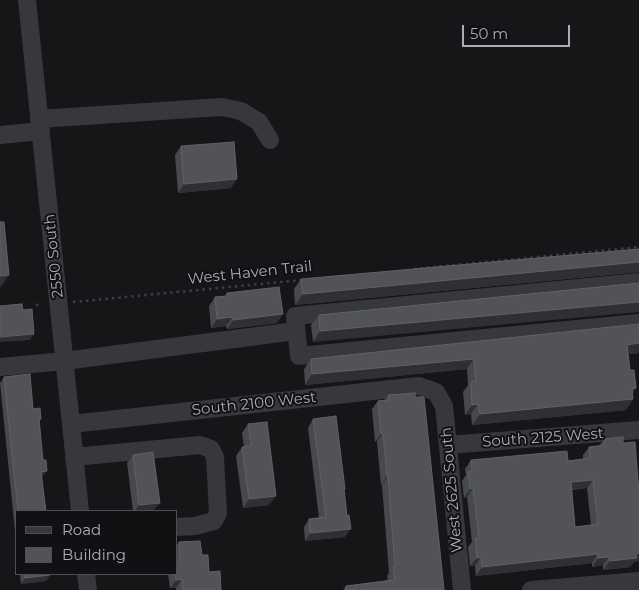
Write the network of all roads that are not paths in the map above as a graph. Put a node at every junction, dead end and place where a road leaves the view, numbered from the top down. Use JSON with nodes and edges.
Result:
{"nodes":[{"id":1,"x":27,"y":0,"type":"edge"},
{"id":2,"x":40,"y":125,"type":"junction"},
{"id":3,"x":0,"y":135,"type":"edge"},
{"id":4,"x":270,"y":140,"type":"dead end"},
{"id":5,"x":639,"y":282,"type":"edge"},
{"id":6,"x":639,"y":323,"type":"edge"},
{"id":7,"x":296,"y":331,"type":"junction"},
{"id":8,"x":64,"y":361,"type":"junction"},
{"id":9,"x":0,"y":367,"type":"edge"},
{"id":10,"x":436,"y":392,"type":"joint"},
{"id":11,"x":71,"y":424,"type":"junction"},
{"id":12,"x":639,"y":430,"type":"edge"},
{"id":13,"x":448,"y":445,"type":"junction"},
{"id":14,"x":74,"y":457,"type":"junction"},
{"id":15,"x":80,"y":510,"type":"edge"},
{"id":16,"x":178,"y":527,"type":"edge"},
{"id":17,"x":86,"y":575,"type":"edge"},
{"id":18,"x":639,"y":581,"type":"edge"},
{"id":19,"x":87,"y":590,"type":"edge"},
{"id":20,"x":462,"y":590,"type":"edge"},
{"id":21,"x":531,"y":590,"type":"edge"}],
"edges":[{"from":1,"to":2,"type":"street","name":"2550 South"},
{"from":2,"to":3,"type":"street"},
{"from":2,"to":4,"type":"street"},
{"from":2,"to":8,"type":"street","name":"2550 South"},
{"from":5,"to":7,"type":"street"},
{"from":6,"to":7,"type":"street"},
{"from":7,"to":8,"type":"street"},
{"from":8,"to":9,"type":"street"},
{"from":8,"to":11,"type":"street","name":"2550 South"},
{"from":10,"to":11,"type":"street","name":"South 2100 West"},
{"from":10,"to":13,"type":"street","name":"West 2625 South"},
{"from":11,"to":14,"type":"street","name":"2550 South"},
{"from":12,"to":13,"type":"street","name":"South 2125 West"},
{"from":13,"to":20,"type":"street","name":"West 2625 South"},
{"from":14,"to":15,"type":"street","name":"2550 South"},
{"from":14,"to":16,"type":"street"},
{"from":17,"to":19,"type":"street"},
{"from":18,"to":21,"type":"street"}]}
